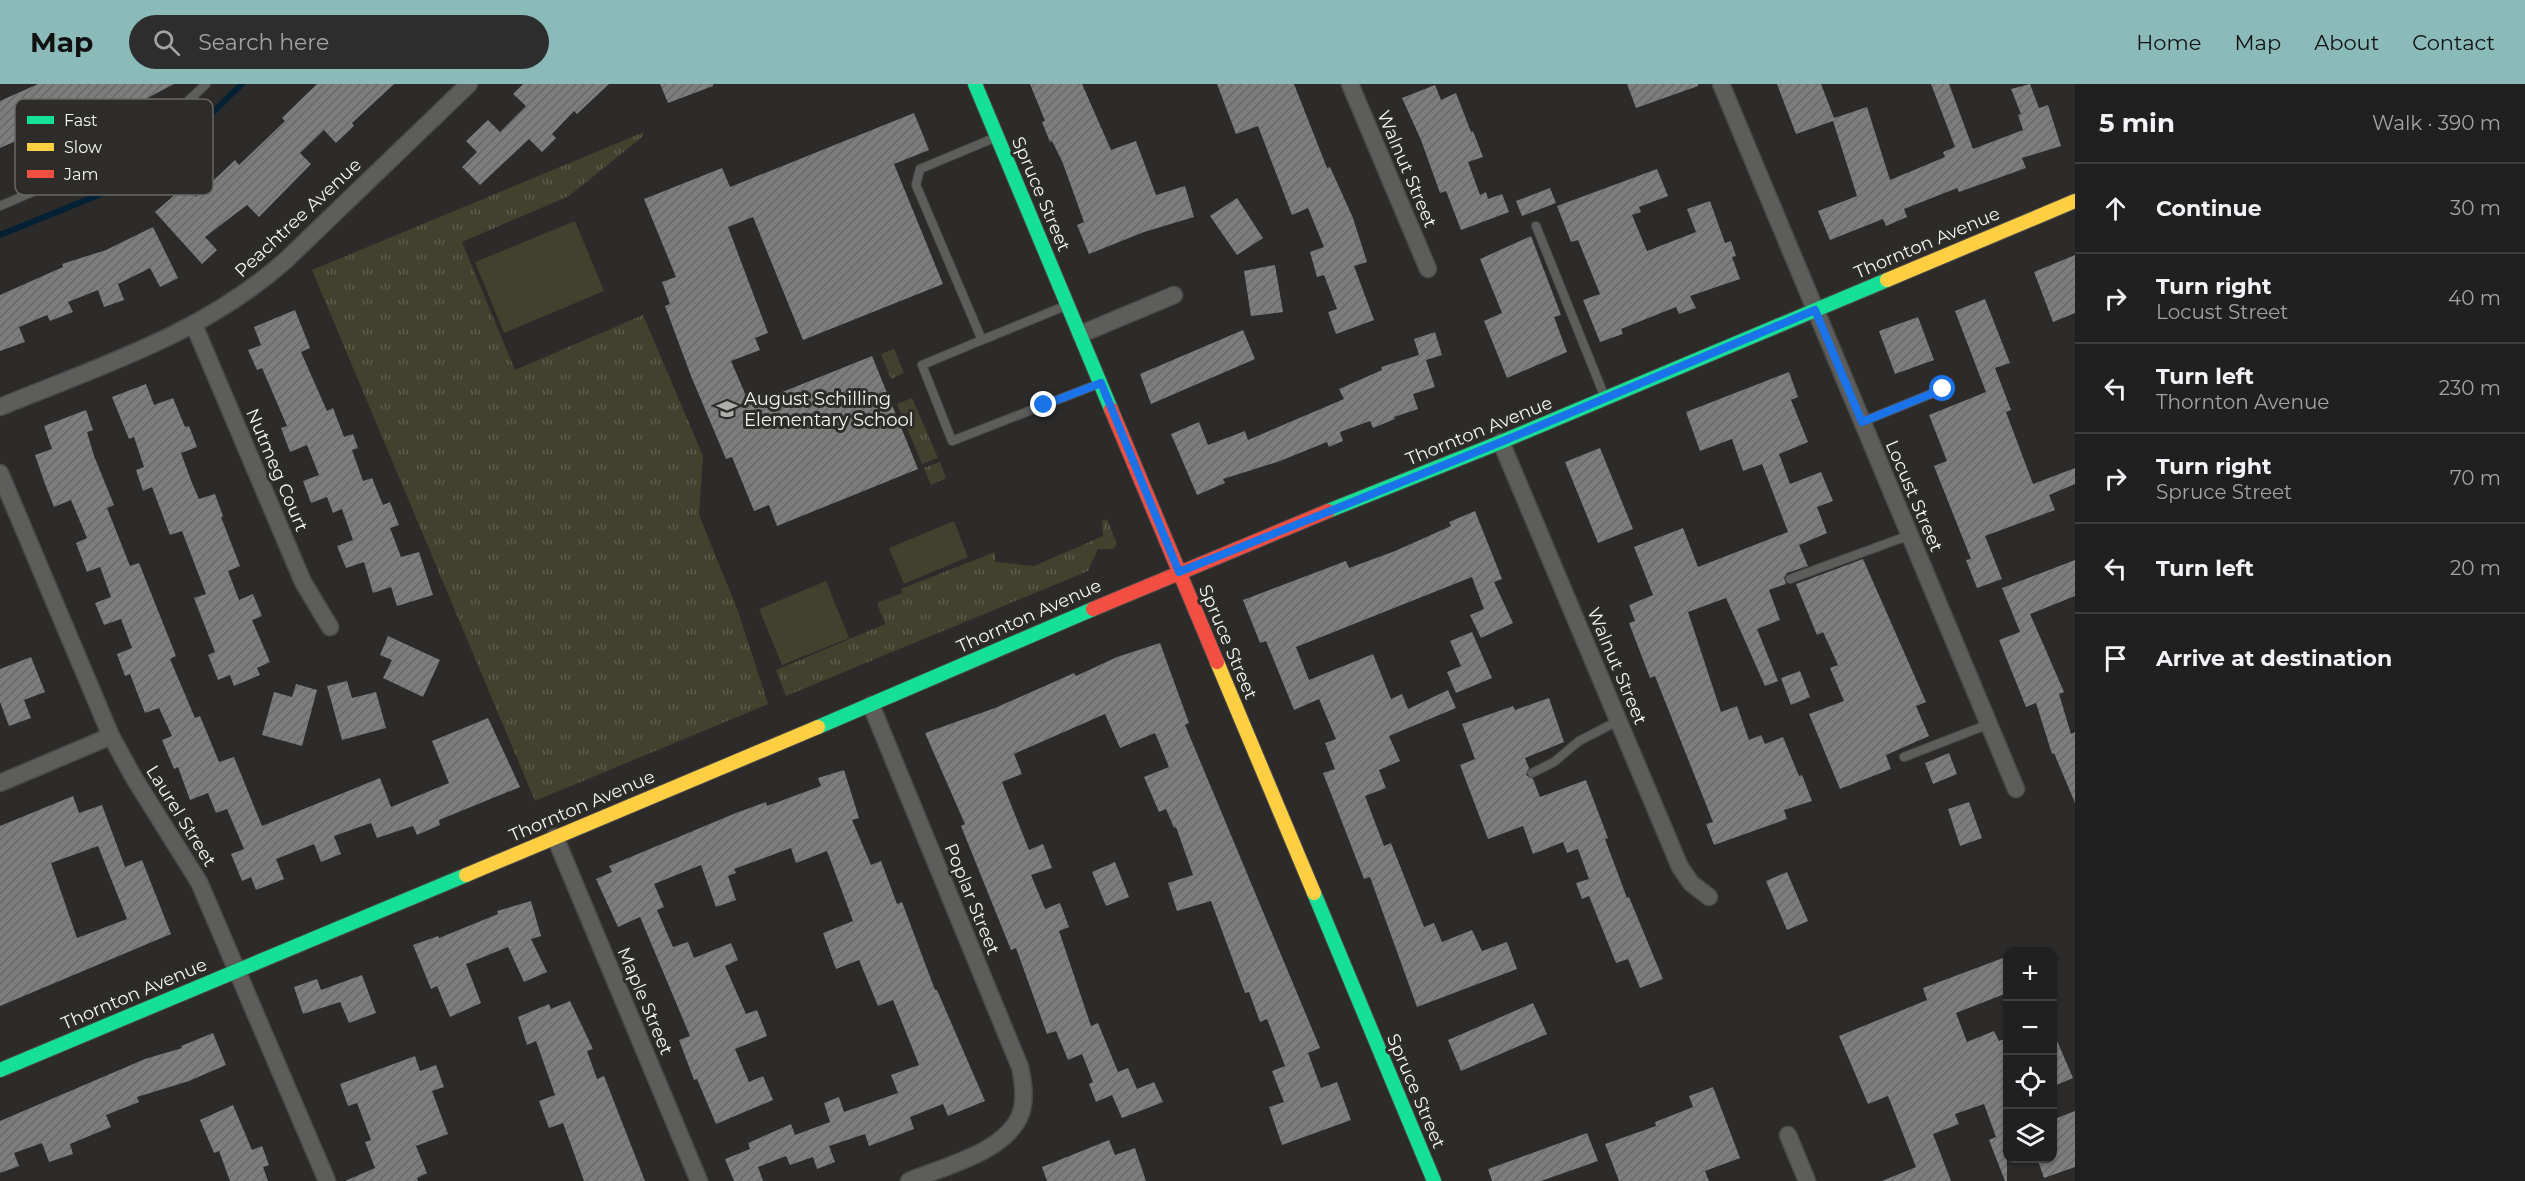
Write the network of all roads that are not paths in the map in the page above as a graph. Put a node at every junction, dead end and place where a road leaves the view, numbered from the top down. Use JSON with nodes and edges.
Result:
{"nodes":[{"id":1,"x":206,"y":84,"type":"edge"},
{"id":2,"x":469,"y":84,"type":"edge"},
{"id":3,"x":975,"y":84,"type":"edge"},
{"id":4,"x":1350,"y":84,"type":"edge"},
{"id":5,"x":1721,"y":84,"type":"edge"},
{"id":6,"x":190,"y":99,"type":"edge"},
{"id":7,"x":997,"y":137,"type":"junction"},
{"id":8,"x":26,"y":195,"type":"edge"},
{"id":9,"x":2075,"y":201,"type":"edge"},
{"id":10,"x":0,"y":206,"type":"edge"},
{"id":11,"x":1536,"y":226,"type":"dead end"},
{"id":12,"x":1428,"y":269,"type":"dead end"},
{"id":13,"x":1174,"y":295,"type":"dead end"},
{"id":14,"x":1068,"y":305,"type":"junction"},
{"id":15,"x":1815,"y":310,"type":"junction"},
{"id":16,"x":194,"y":325,"type":"junction"},
{"id":17,"x":1081,"y":334,"type":"junction"},
{"id":18,"x":982,"y":340,"type":"junction"},
{"id":19,"x":1101,"y":383,"type":"junction"},
{"id":20,"x":1943,"y":389,"type":"dead end"},
{"id":21,"x":1605,"y":398,"type":"junction"},
{"id":22,"x":0,"y":407,"type":"edge"},
{"id":23,"x":1862,"y":422,"type":"junction"},
{"id":24,"x":1501,"y":442,"type":"junction"},
{"id":25,"x":0,"y":473,"type":"edge"},
{"id":26,"x":1910,"y":535,"type":"junction"},
{"id":27,"x":1179,"y":572,"type":"junction"},
{"id":28,"x":1790,"y":579,"type":"dead end"},
{"id":29,"x":330,"y":627,"type":"dead end"},
{"id":30,"x":871,"y":705,"type":"junction"},
{"id":31,"x":1618,"y":721,"type":"junction"},
{"id":32,"x":1989,"y":724,"type":"junction"},
{"id":33,"x":111,"y":736,"type":"junction"},
{"id":34,"x":1904,"y":757,"type":"dead end"},
{"id":35,"x":1532,"y":773,"type":"dead end"},
{"id":36,"x":0,"y":783,"type":"edge"},
{"id":37,"x":2016,"y":789,"type":"dead end"},
{"id":38,"x":555,"y":837,"type":"junction"},
{"id":39,"x":1709,"y":897,"type":"dead end"},
{"id":40,"x":238,"y":970,"type":"junction"},
{"id":41,"x":0,"y":1070,"type":"edge"},
{"id":42,"x":1788,"y":1135,"type":"dead end"},
{"id":43,"x":327,"y":1181,"type":"edge"},
{"id":44,"x":699,"y":1181,"type":"edge"},
{"id":45,"x":909,"y":1181,"type":"edge"},
{"id":46,"x":1434,"y":1181,"type":"edge"},
{"id":47,"x":1807,"y":1181,"type":"edge"}],
"edges":[{"from":1,"to":6,"type":"lane"},
{"from":2,"to":16,"type":"street","name":"Peachtree Avenue"},
{"from":3,"to":7,"type":"main road","name":"Spruce Street"},
{"from":4,"to":12,"type":"street","name":"Walnut Street"},
{"from":5,"to":15,"type":"street","name":"Locust Street"},
{"from":7,"to":14,"type":"main road","name":"Spruce Street"},
{"from":7,"to":18,"type":"lane"},
{"from":8,"to":10,"type":"lane"},
{"from":9,"to":15,"type":"main road","name":"Thornton Avenue"},
{"from":11,"to":21,"type":"lane"},
{"from":13,"to":17,"type":"street"},
{"from":14,"to":17,"type":"main road","name":"Spruce Street"},
{"from":14,"to":18,"type":"lane"},
{"from":15,"to":21,"type":"main road","name":"Thornton Avenue"},
{"from":15,"to":23,"type":"street","name":"Locust Street"},
{"from":16,"to":22,"type":"street","name":"Peachtree Avenue"},
{"from":16,"to":29,"type":"street","name":"Nutmeg Court"},
{"from":17,"to":19,"type":"main road","name":"Spruce Street"},
{"from":18,"to":19,"type":"lane"},
{"from":19,"to":27,"type":"main road","name":"Spruce Street"},
{"from":20,"to":23,"type":"lane"},
{"from":21,"to":24,"type":"main road","name":"Thornton Avenue"},
{"from":23,"to":26,"type":"street","name":"Locust Street"},
{"from":24,"to":27,"type":"main road","name":"Thornton Avenue"},
{"from":24,"to":31,"type":"street","name":"Walnut Street"},
{"from":25,"to":33,"type":"street","name":"Laurel Street"},
{"from":26,"to":28,"type":"lane"},
{"from":26,"to":32,"type":"street","name":"Locust Street"},
{"from":27,"to":30,"type":"main road","name":"Thornton Avenue"},
{"from":27,"to":46,"type":"main road","name":"Spruce Street"},
{"from":30,"to":38,"type":"main road","name":"Thornton Avenue"},
{"from":30,"to":45,"type":"street","name":"Poplar Street"},
{"from":31,"to":35,"type":"lane"},
{"from":31,"to":39,"type":"street","name":"Walnut Street"},
{"from":32,"to":34,"type":"lane"},
{"from":32,"to":37,"type":"street","name":"Locust Street"},
{"from":33,"to":36,"type":"street"},
{"from":33,"to":40,"type":"street","name":"Laurel Street"},
{"from":38,"to":40,"type":"main road","name":"Thornton Avenue"},
{"from":38,"to":44,"type":"street","name":"Maple Street"},
{"from":40,"to":41,"type":"main road","name":"Thornton Avenue"},
{"from":40,"to":43,"type":"street","name":"Laurel Street"},
{"from":42,"to":47,"type":"street"}]}
